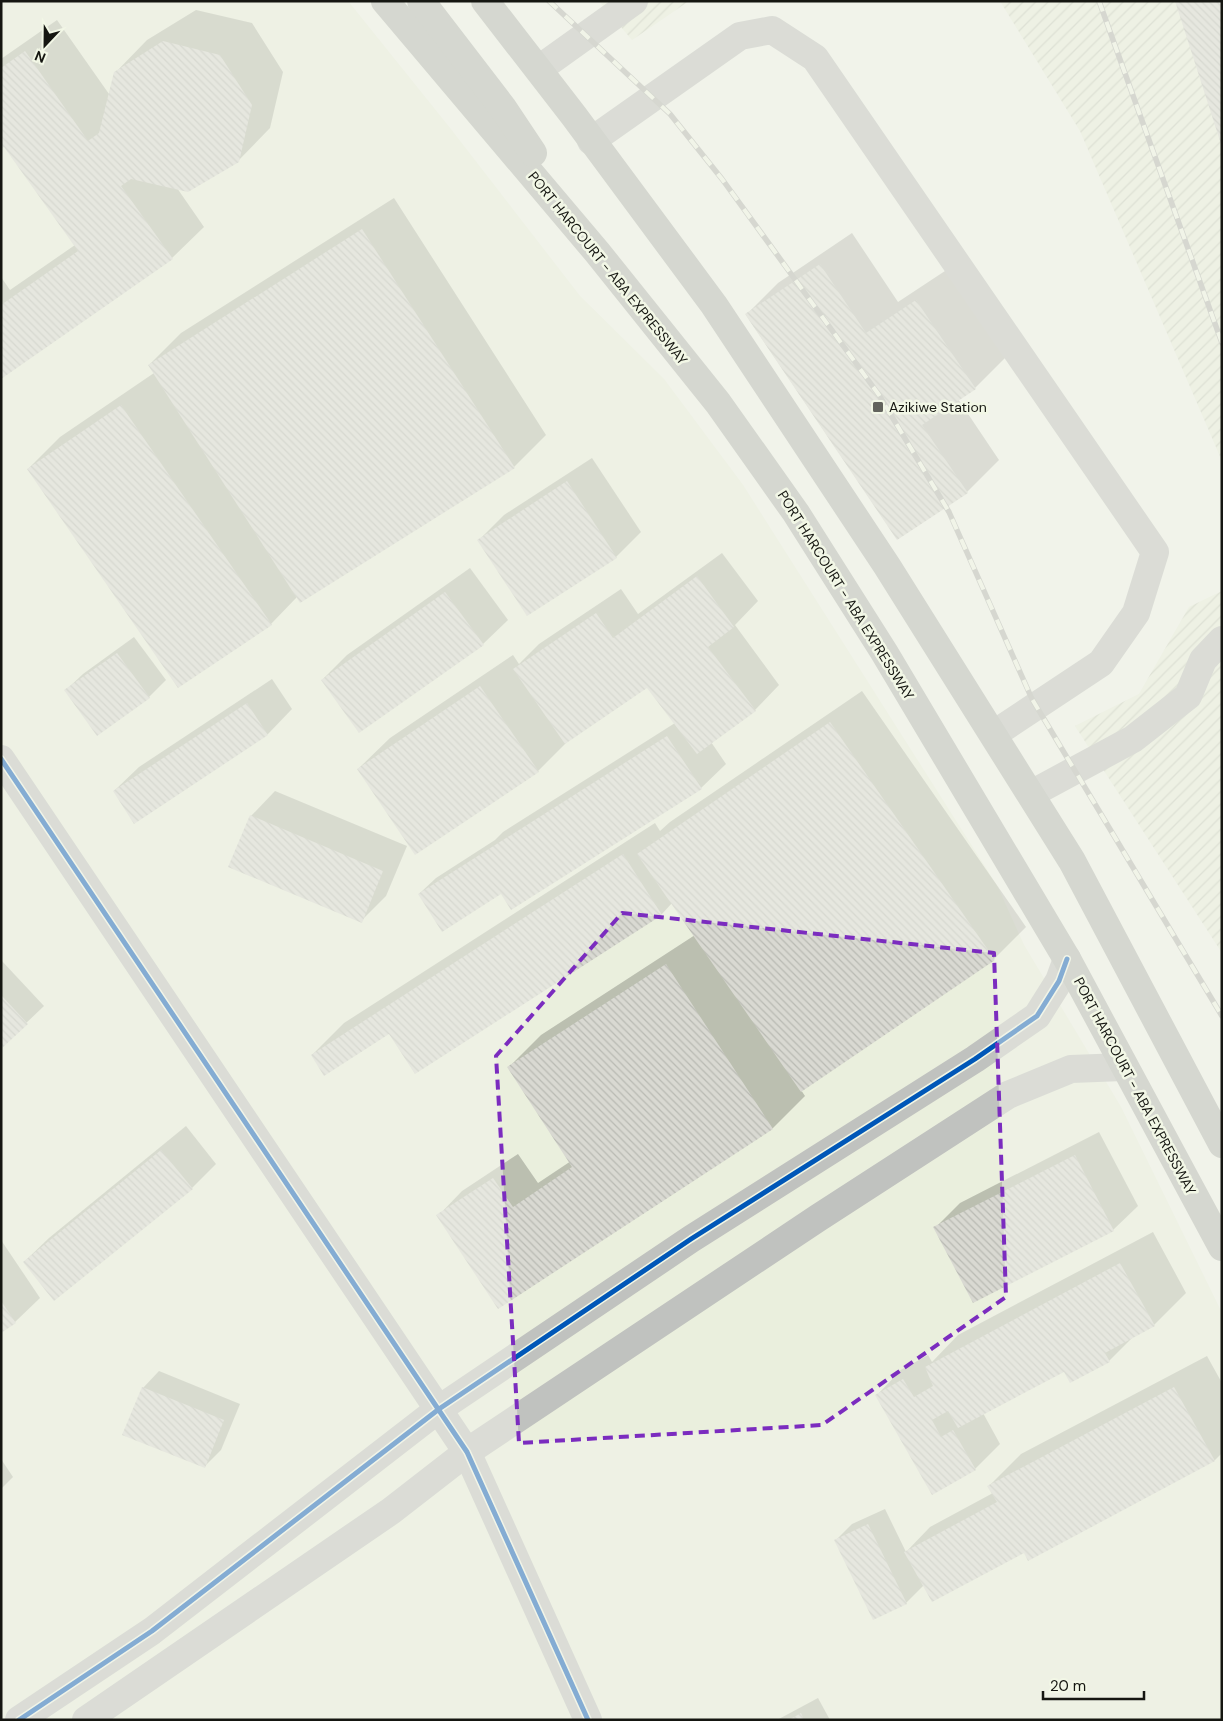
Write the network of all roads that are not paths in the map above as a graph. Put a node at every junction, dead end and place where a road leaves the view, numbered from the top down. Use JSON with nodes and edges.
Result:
{"nodes":[{"id":1,"x":385,"y":1,"type":"edge"},
{"id":2,"x":421,"y":1,"type":"edge"},
{"id":3,"x":485,"y":1,"type":"edge"},
{"id":4,"x":510,"y":1,"type":"edge"},
{"id":5,"x":634,"y":1,"type":"edge"},
{"id":6,"x":546,"y":64,"type":"junction"},
{"id":7,"x":574,"y":116,"type":"junction"},
{"id":8,"x":592,"y":141,"type":"junction"},
{"id":9,"x":597,"y":252,"type":"junction"},
{"id":10,"x":1222,"y":640,"type":"edge"},
{"id":11,"x":994,"y":734,"type":"junction"},
{"id":12,"x":1,"y":759,"type":"edge"},
{"id":13,"x":1031,"y":794,"type":"junction"},
{"id":14,"x":1067,"y":959,"type":"junction"},
{"id":15,"x":1124,"y":1067,"type":"junction"},
{"id":16,"x":1222,"y":1144,"type":"edge"},
{"id":17,"x":1222,"y":1248,"type":"edge"},
{"id":18,"x":438,"y":1409,"type":"junction"},
{"id":19,"x":467,"y":1452,"type":"junction"},
{"id":20,"x":19,"y":1720,"type":"edge"},
{"id":21,"x":86,"y":1720,"type":"edge"},
{"id":22,"x":588,"y":1720,"type":"edge"}],
"edges":[{"from":1,"to":9,"type":"highway","name":"PORT HARCOURT - ABA EXPRESSWAY"},
{"from":2,"to":9,"type":"highway"},
{"from":3,"to":7,"type":"highway"},
{"from":4,"to":6,"type":"highway"},
{"from":5,"to":6,"type":"street"},
{"from":6,"to":7,"type":"highway"},
{"from":7,"to":8,"type":"highway"},
{"from":8,"to":11,"type":"highway"},
{"from":8,"to":11,"type":"street"},
{"from":9,"to":14,"type":"highway","name":"PORT HARCOURT - ABA EXPRESSWAY"},
{"from":10,"to":13,"type":"street"},
{"from":11,"to":13,"type":"highway"},
{"from":12,"to":18,"type":"street"},
{"from":13,"to":16,"type":"highway"},
{"from":14,"to":15,"type":"highway","name":"PORT HARCOURT - ABA EXPRESSWAY"},
{"from":14,"to":18,"type":"street"},
{"from":15,"to":17,"type":"highway","name":"PORT HARCOURT - ABA EXPRESSWAY"},
{"from":15,"to":19,"type":"street"},
{"from":18,"to":19,"type":"street"},
{"from":18,"to":20,"type":"street"},
{"from":19,"to":21,"type":"street"},
{"from":19,"to":22,"type":"street"}]}
